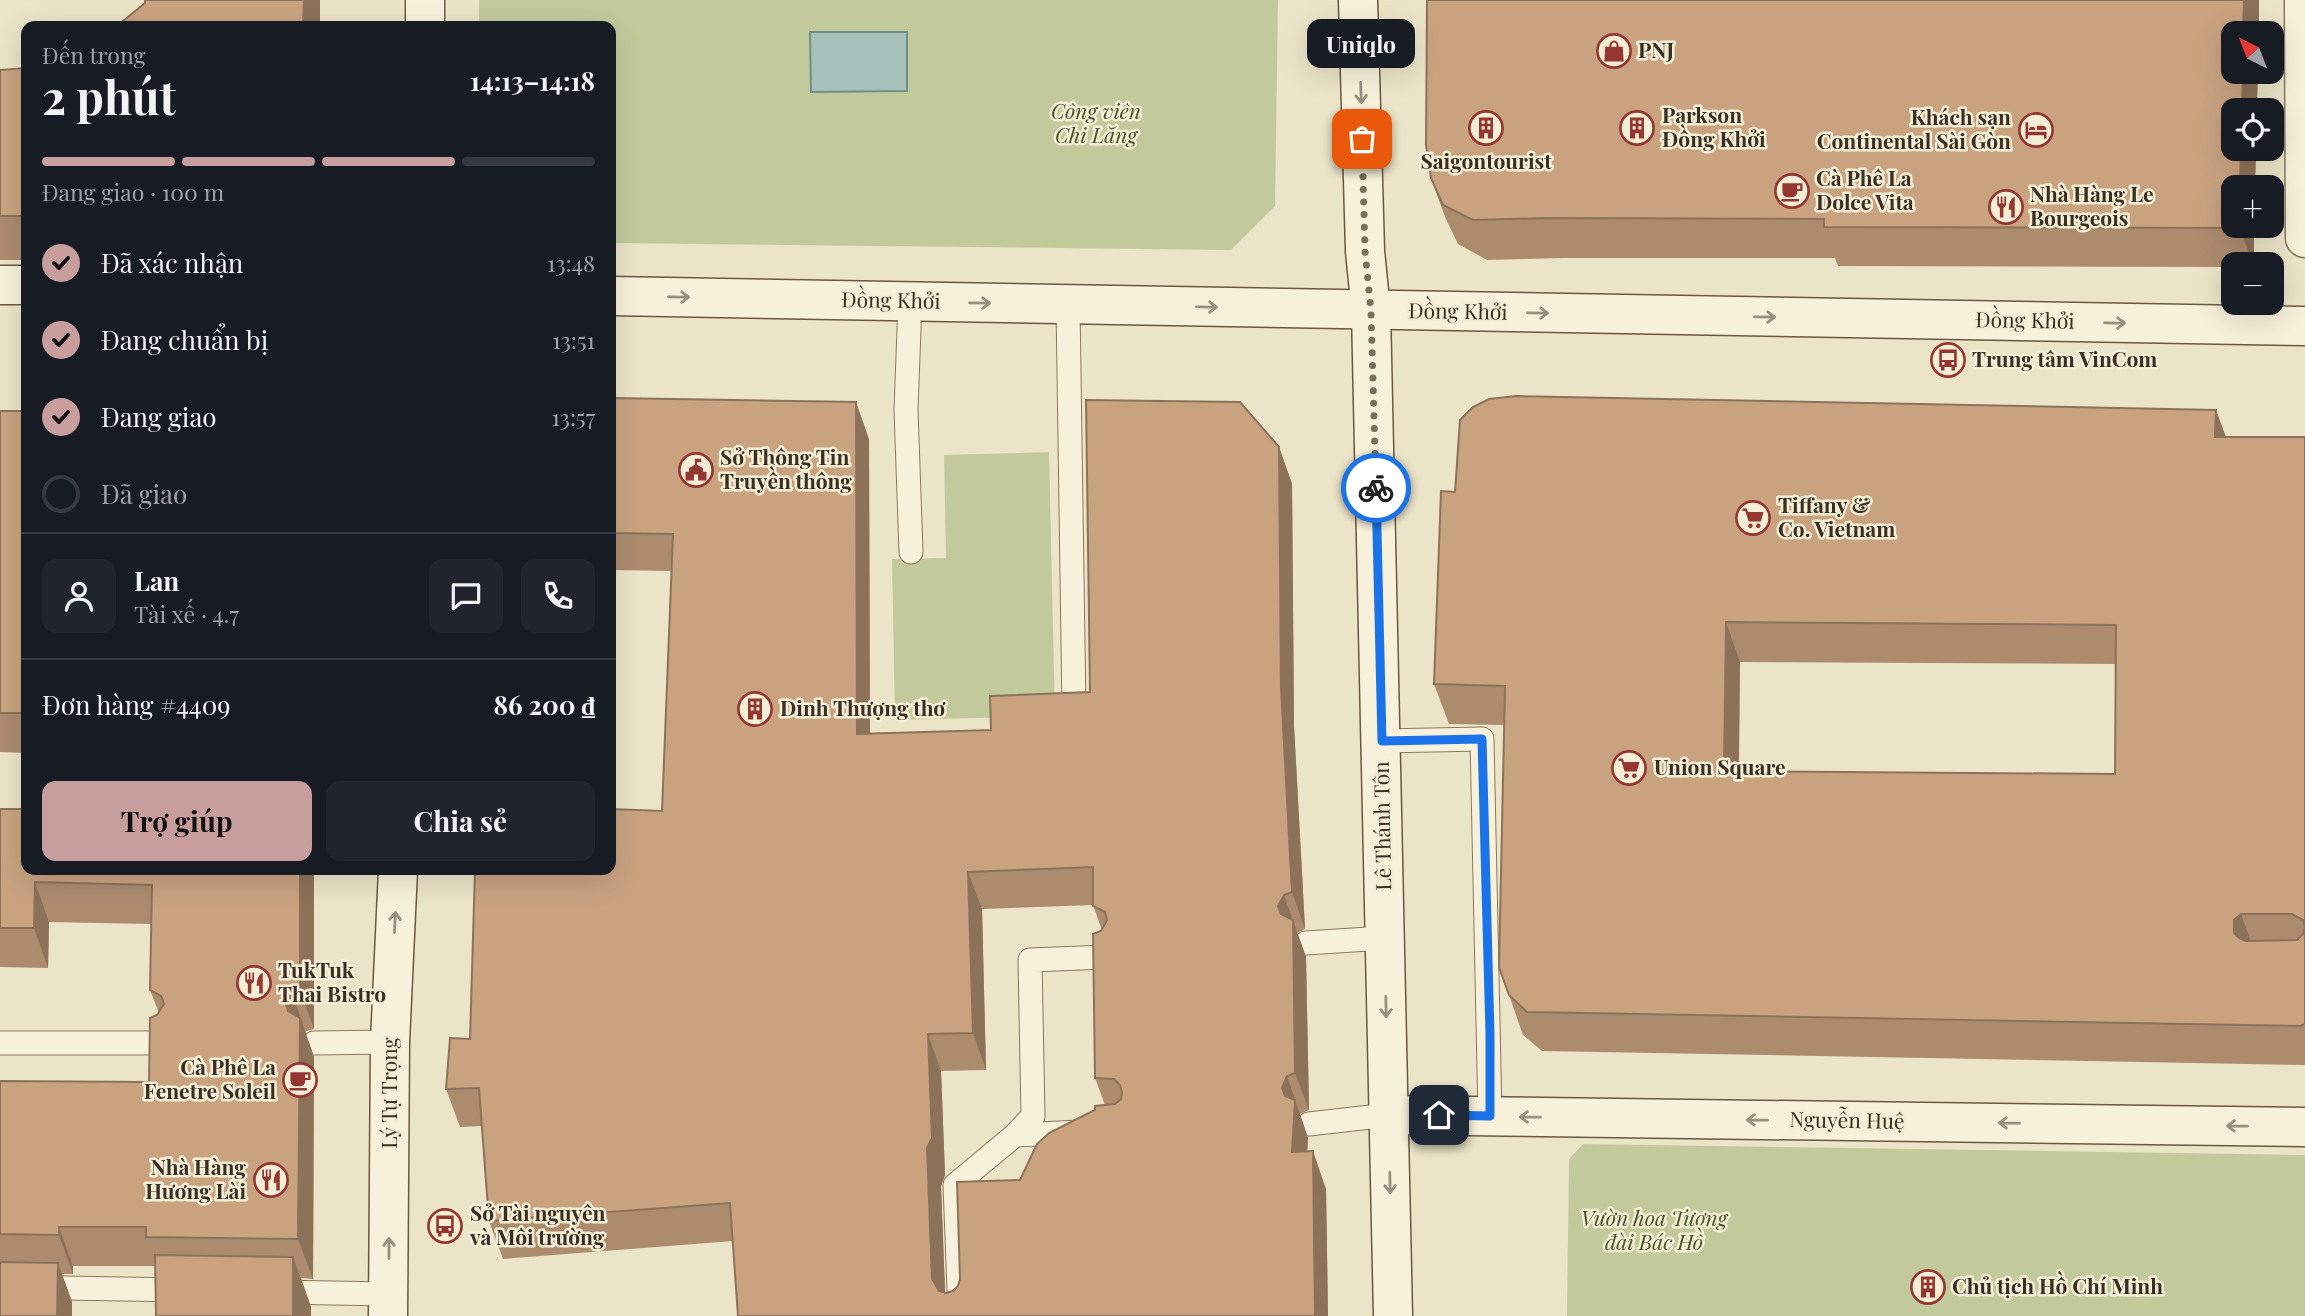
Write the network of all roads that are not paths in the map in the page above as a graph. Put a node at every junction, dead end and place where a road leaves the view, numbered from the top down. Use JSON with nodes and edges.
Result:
{"nodes":[{"id":1,"x":425,"y":0,"type":"edge"},
{"id":2,"x":1358,"y":0,"type":"edge"},
{"id":3,"x":2304,"y":0,"type":"edge"},
{"id":4,"x":425,"y":21,"type":"edge"},
{"id":5,"x":2305,"y":238,"type":"edge"},
{"id":6,"x":0,"y":285,"type":"edge"},
{"id":7,"x":21,"y":285,"type":"edge"},
{"id":8,"x":616,"y":296,"type":"edge"},
{"id":9,"x":910,"y":302,"type":"junction"},
{"id":10,"x":1068,"y":305,"type":"junction"},
{"id":11,"x":1371,"y":311,"type":"junction"},
{"id":12,"x":2305,"y":326,"type":"edge"},
{"id":13,"x":911,"y":552,"type":"dead end"},
{"id":14,"x":1074,"y":710,"type":"edge"},
{"id":15,"x":1382,"y":741,"type":"junction"},
{"id":16,"x":398,"y":875,"type":"edge"},
{"id":17,"x":1384,"y":938,"type":"junction"},
{"id":18,"x":1306,"y":943,"type":"dead end"},
{"id":19,"x":1107,"y":957,"type":"edge"},
{"id":20,"x":390,"y":1042,"type":"junction"},
{"id":21,"x":0,"y":1043,"type":"edge"},
{"id":22,"x":164,"y":1043,"type":"edge"},
{"id":23,"x":314,"y":1043,"type":"dead end"},
{"id":24,"x":1388,"y":1115,"type":"junction"},
{"id":25,"x":1490,"y":1116,"type":"junction"},
{"id":26,"x":1309,"y":1124,"type":"dead end"},
{"id":27,"x":2305,"y":1127,"type":"edge"},
{"id":28,"x":1095,"y":1131,"type":"edge"},
{"id":29,"x":1015,"y":1135,"type":"junction"},
{"id":30,"x":0,"y":1287,"type":"edge"},
{"id":31,"x":205,"y":1291,"type":"edge"},
{"id":32,"x":259,"y":1292,"type":"edge"},
{"id":33,"x":389,"y":1305,"type":"edge"},
{"id":34,"x":960,"y":1316,"type":"edge"},
{"id":35,"x":1393,"y":1316,"type":"edge"}],
"edges":[{"from":1,"to":4,"type":"street"},
{"from":2,"to":11,"type":"street","name":"Lê Thánh Tôn","one_way":true},
{"from":3,"to":5,"type":"street"},
{"from":6,"to":7,"type":"street"},
{"from":8,"to":9,"type":"street","name":"Ðồng Khởi","one_way":true},
{"from":9,"to":10,"type":"street","name":"Ðồng Khởi","one_way":true},
{"from":9,"to":13,"type":"lane"},
{"from":10,"to":11,"type":"street","name":"Ðồng Khởi","one_way":true},
{"from":10,"to":14,"type":"lane"},
{"from":11,"to":12,"type":"street","name":"Ðồng Khởi","one_way":true},
{"from":11,"to":15,"type":"street","name":"Lê Thánh Tôn"},
{"from":15,"to":17,"type":"street","name":"Lê Thánh Tôn"},
{"from":15,"to":25,"type":"lane"},
{"from":20,"to":16,"type":"street","name":"Lý Tự Trọng","one_way":true},
{"from":17,"to":18,"type":"lane"},
{"from":17,"to":24,"type":"street","name":"Lê Thánh Tôn","one_way":true},
{"from":19,"to":29,"type":"lane"},
{"from":20,"to":23,"type":"lane"},
{"from":33,"to":20,"type":"street","name":"Lý Tự Trọng","one_way":true},
{"from":21,"to":22,"type":"lane"},
{"from":24,"to":25,"type":"street","name":"Nguyễn Huệ"},
{"from":24,"to":26,"type":"lane"},
{"from":24,"to":35,"type":"street","name":"Lê Thánh Tôn","one_way":true},
{"from":27,"to":25,"type":"street","name":"Nguyễn Huệ","one_way":true},
{"from":28,"to":29,"type":"lane"},
{"from":29,"to":34,"type":"lane"},
{"from":30,"to":31,"type":"lane"},
{"from":32,"to":33,"type":"lane"}]}
